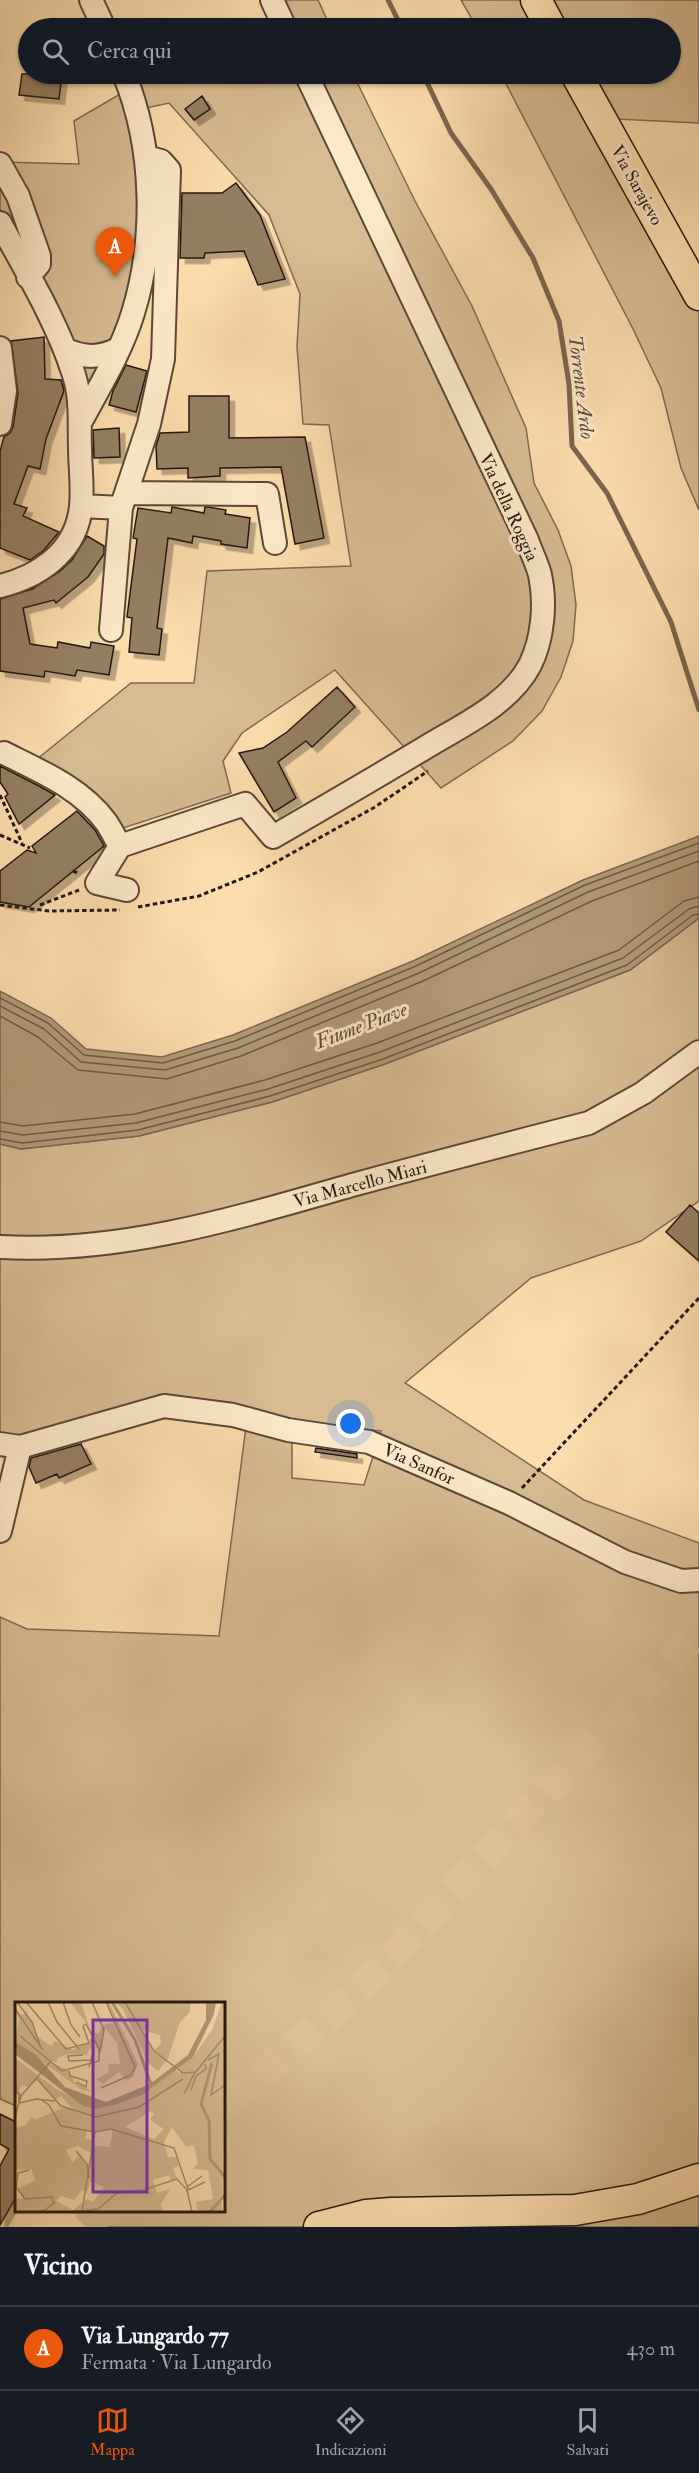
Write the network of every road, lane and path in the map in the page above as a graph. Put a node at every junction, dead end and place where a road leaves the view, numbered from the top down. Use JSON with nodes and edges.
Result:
{"nodes":[{"id":1,"x":91,"y":0,"type":"edge"},
{"id":2,"x":272,"y":0,"type":"edge"},
{"id":3,"x":536,"y":0,"type":"edge"},
{"id":4,"x":99,"y":18,"type":"edge"},
{"id":5,"x":280,"y":18,"type":"edge"},
{"id":6,"x":546,"y":18,"type":"edge"},
{"id":7,"x":128,"y":84,"type":"edge"},
{"id":8,"x":311,"y":84,"type":"edge"},
{"id":9,"x":582,"y":84,"type":"edge"},
{"id":10,"x":146,"y":157,"type":"junction"},
{"id":11,"x":0,"y":164,"type":"edge"},
{"id":12,"x":0,"y":224,"type":"edge"},
{"id":13,"x":28,"y":277,"type":"junction"},
{"id":14,"x":699,"y":295,"type":"edge"},
{"id":15,"x":0,"y":348,"type":"edge"},
{"id":16,"x":118,"y":349,"type":"junction"},
{"id":17,"x":66,"y":350,"type":"junction"},
{"id":18,"x":81,"y":422,"type":"junction"},
{"id":19,"x":0,"y":424,"type":"edge"},
{"id":20,"x":124,"y":500,"type":"junction"},
{"id":21,"x":81,"y":506,"type":"junction"},
{"id":22,"x":275,"y":543,"type":"dead end"},
{"id":23,"x":0,"y":586,"type":"edge"},
{"id":24,"x":111,"y":630,"type":"dead end"},
{"id":25,"x":4,"y":753,"type":"dead end"},
{"id":26,"x":432,"y":769,"type":"dead end"},
{"id":27,"x":0,"y":795,"type":"edge"},
{"id":28,"x":0,"y":835,"type":"edge"},
{"id":29,"x":22,"y":843,"type":"junction"},
{"id":30,"x":120,"y":846,"type":"junction"},
{"id":31,"x":30,"y":848,"type":"dead end"},
{"id":32,"x":97,"y":883,"type":"junction"},
{"id":33,"x":127,"y":890,"type":"dead end"},
{"id":34,"x":0,"y":905,"type":"edge"},
{"id":35,"x":50,"y":911,"type":"junction"},
{"id":36,"x":699,"y":1052,"type":"edge"},
{"id":37,"x":0,"y":1247,"type":"edge"},
{"id":38,"x":699,"y":1298,"type":"edge"},
{"id":39,"x":10,"y":1445,"type":"edge"},
{"id":40,"x":509,"y":1503,"type":"junction"},
{"id":41,"x":0,"y":1532,"type":"edge"},
{"id":42,"x":699,"y":1580,"type":"edge"},
{"id":43,"x":699,"y":2179,"type":"edge"},
{"id":44,"x":320,"y":2227,"type":"edge"}],
"edges":[{"from":1,"to":4,"type":"street"},
{"from":2,"to":5,"type":"street"},
{"from":3,"to":6,"type":"main road"},
{"from":7,"to":10,"type":"street"},
{"from":8,"to":30,"type":"street","name":"Via della Roggia"},
{"from":9,"to":14,"type":"main road","name":"Via Sarajevo"},
{"from":10,"to":16,"type":"street"},
{"from":10,"to":20,"type":"street"},
{"from":11,"to":13,"type":"street"},
{"from":12,"to":13,"type":"street"},
{"from":13,"to":17,"type":"street"},
{"from":15,"to":19,"type":"street"},
{"from":16,"to":17,"type":"street"},
{"from":16,"to":18,"type":"street"},
{"from":17,"to":18,"type":"street"},
{"from":18,"to":21,"type":"street"},
{"from":20,"to":21,"type":"street"},
{"from":20,"to":22,"type":"street"},
{"from":20,"to":24,"type":"street"},
{"from":21,"to":23,"type":"street"},
{"from":25,"to":30,"type":"street"},
{"from":26,"to":35,"type":"path"},
{"from":27,"to":29,"type":"path"},
{"from":28,"to":29,"type":"path"},
{"from":29,"to":31,"type":"path"},
{"from":30,"to":32,"type":"street"},
{"from":32,"to":33,"type":"street"},
{"from":32,"to":35,"type":"path"},
{"from":34,"to":35,"type":"path"},
{"from":36,"to":37,"type":"street","name":"Via Marcello Miari"},
{"from":38,"to":40,"type":"path"},
{"from":39,"to":40,"type":"street","name":"Via Sanfor"},
{"from":39,"to":41,"type":"street","name":"Via Sanfor"},
{"from":40,"to":42,"type":"street","name":"Via Sanfor"},
{"from":43,"to":44,"type":"main road"}]}
